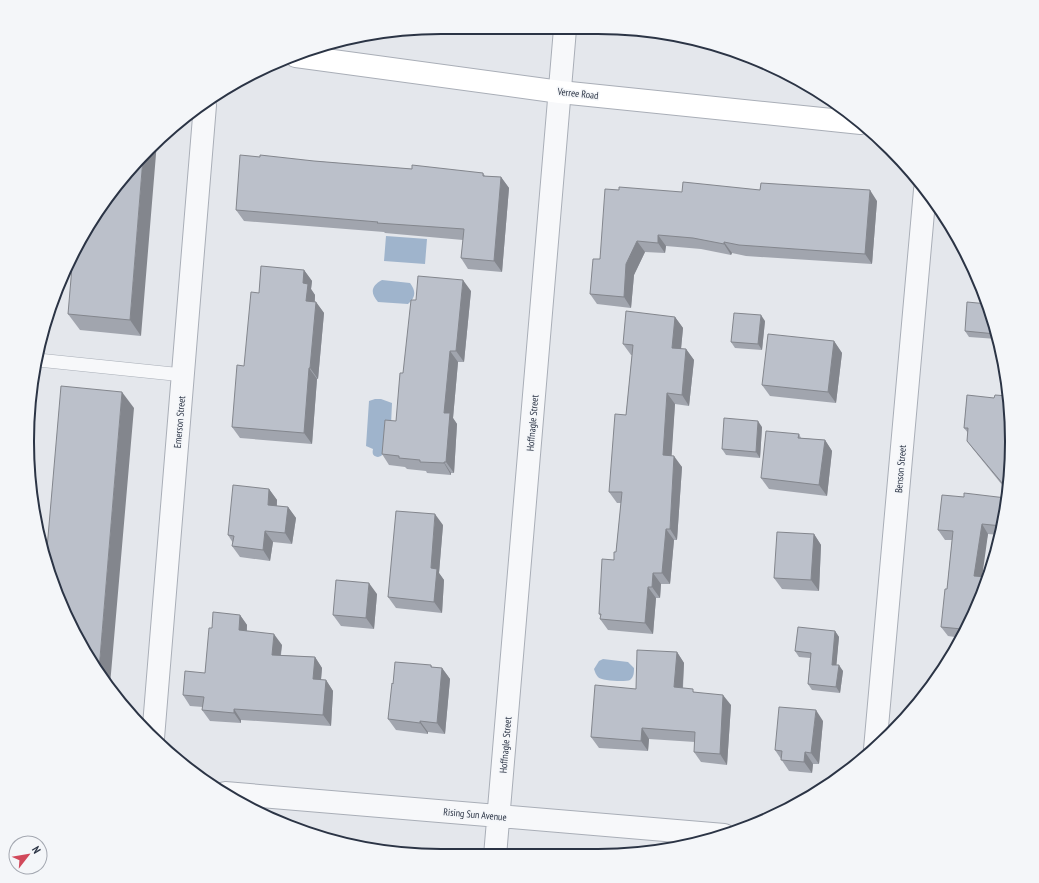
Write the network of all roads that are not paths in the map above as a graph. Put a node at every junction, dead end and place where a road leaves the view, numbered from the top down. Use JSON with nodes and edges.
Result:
{"nodes":[{"id":1,"x":566,"y":34,"type":"edge"},
{"id":2,"x":307,"y":57,"type":"edge"},
{"id":3,"x":560,"y":92,"type":"junction"},
{"id":4,"x":205,"y":110,"type":"edge"},
{"id":5,"x":851,"y":122,"type":"edge"},
{"id":6,"x":924,"y":198,"type":"edge"},
{"id":7,"x":42,"y":360,"type":"edge"},
{"id":8,"x":183,"y":375,"type":"junction"},
{"id":9,"x":154,"y":731,"type":"edge"},
{"id":10,"x":876,"y":739,"type":"edge"},
{"id":11,"x":240,"y":795,"type":"edge"},
{"id":12,"x":499,"y":816,"type":"junction"},
{"id":13,"x":707,"y":834,"type":"edge"},
{"id":14,"x":496,"y":849,"type":"edge"}],
"edges":[{"from":1,"to":3,"type":"street","name":"Hoffnagle Street"},
{"from":2,"to":3,"type":"main road","name":"Verree Road"},
{"from":3,"to":5,"type":"main road","name":"Verree Road"},
{"from":3,"to":12,"type":"street","name":"Hoffnagle Street"},
{"from":4,"to":8,"type":"street","name":"Emerson Street"},
{"from":6,"to":10,"type":"street","name":"Benson Street"},
{"from":7,"to":8,"type":"lane"},
{"from":8,"to":9,"type":"street","name":"Emerson Street"},
{"from":11,"to":12,"type":"street","name":"Rising Sun Avenue"},
{"from":12,"to":13,"type":"street","name":"Rising Sun Avenue"},
{"from":12,"to":14,"type":"street","name":"Hoffnagle Street"}]}
